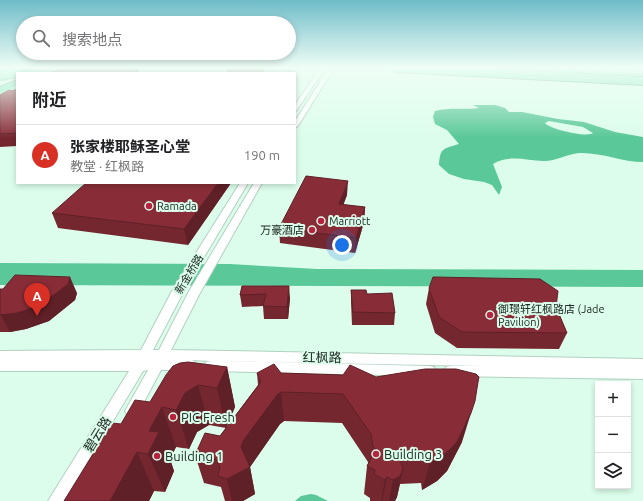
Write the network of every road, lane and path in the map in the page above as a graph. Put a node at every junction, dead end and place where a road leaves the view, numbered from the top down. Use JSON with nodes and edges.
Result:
{"nodes":[{"id":1,"x":307,"y":91,"type":"edge"},
{"id":2,"x":317,"y":91,"type":"edge"},
{"id":3,"x":296,"y":108,"type":"edge"},
{"id":4,"x":296,"y":124,"type":"edge"},
{"id":5,"x":243,"y":184,"type":"edge"},
{"id":6,"x":257,"y":184,"type":"edge"},
{"id":7,"x":0,"y":356,"type":"edge"},
{"id":8,"x":141,"y":360,"type":"junction"},
{"id":9,"x":160,"y":360,"type":"junction"},
{"id":10,"x":643,"y":364,"type":"edge"},
{"id":11,"x":0,"y":366,"type":"edge"},
{"id":12,"x":643,"y":374,"type":"edge"},
{"id":13,"x":127,"y":420,"type":"edge"},
{"id":14,"x":56,"y":501,"type":"edge"}],
"edges":[{"from":1,"to":3,"type":"street"},
{"from":2,"to":4,"type":"street"},
{"from":5,"to":8,"type":"street","name":"新金桥路"},
{"from":6,"to":9,"type":"street","name":"新金桥路"},
{"from":7,"to":8,"type":"street","name":"红枫路"},
{"from":8,"to":9,"type":"street","name":"红枫路"},
{"from":8,"to":11,"type":"street","name":"红枫路"},
{"from":8,"to":14,"type":"street","name":"碧云路"},
{"from":9,"to":10,"type":"street","name":"红枫路"},
{"from":9,"to":12,"type":"street","name":"红枫路"},
{"from":9,"to":13,"type":"street","name":"碧云路"}]}
